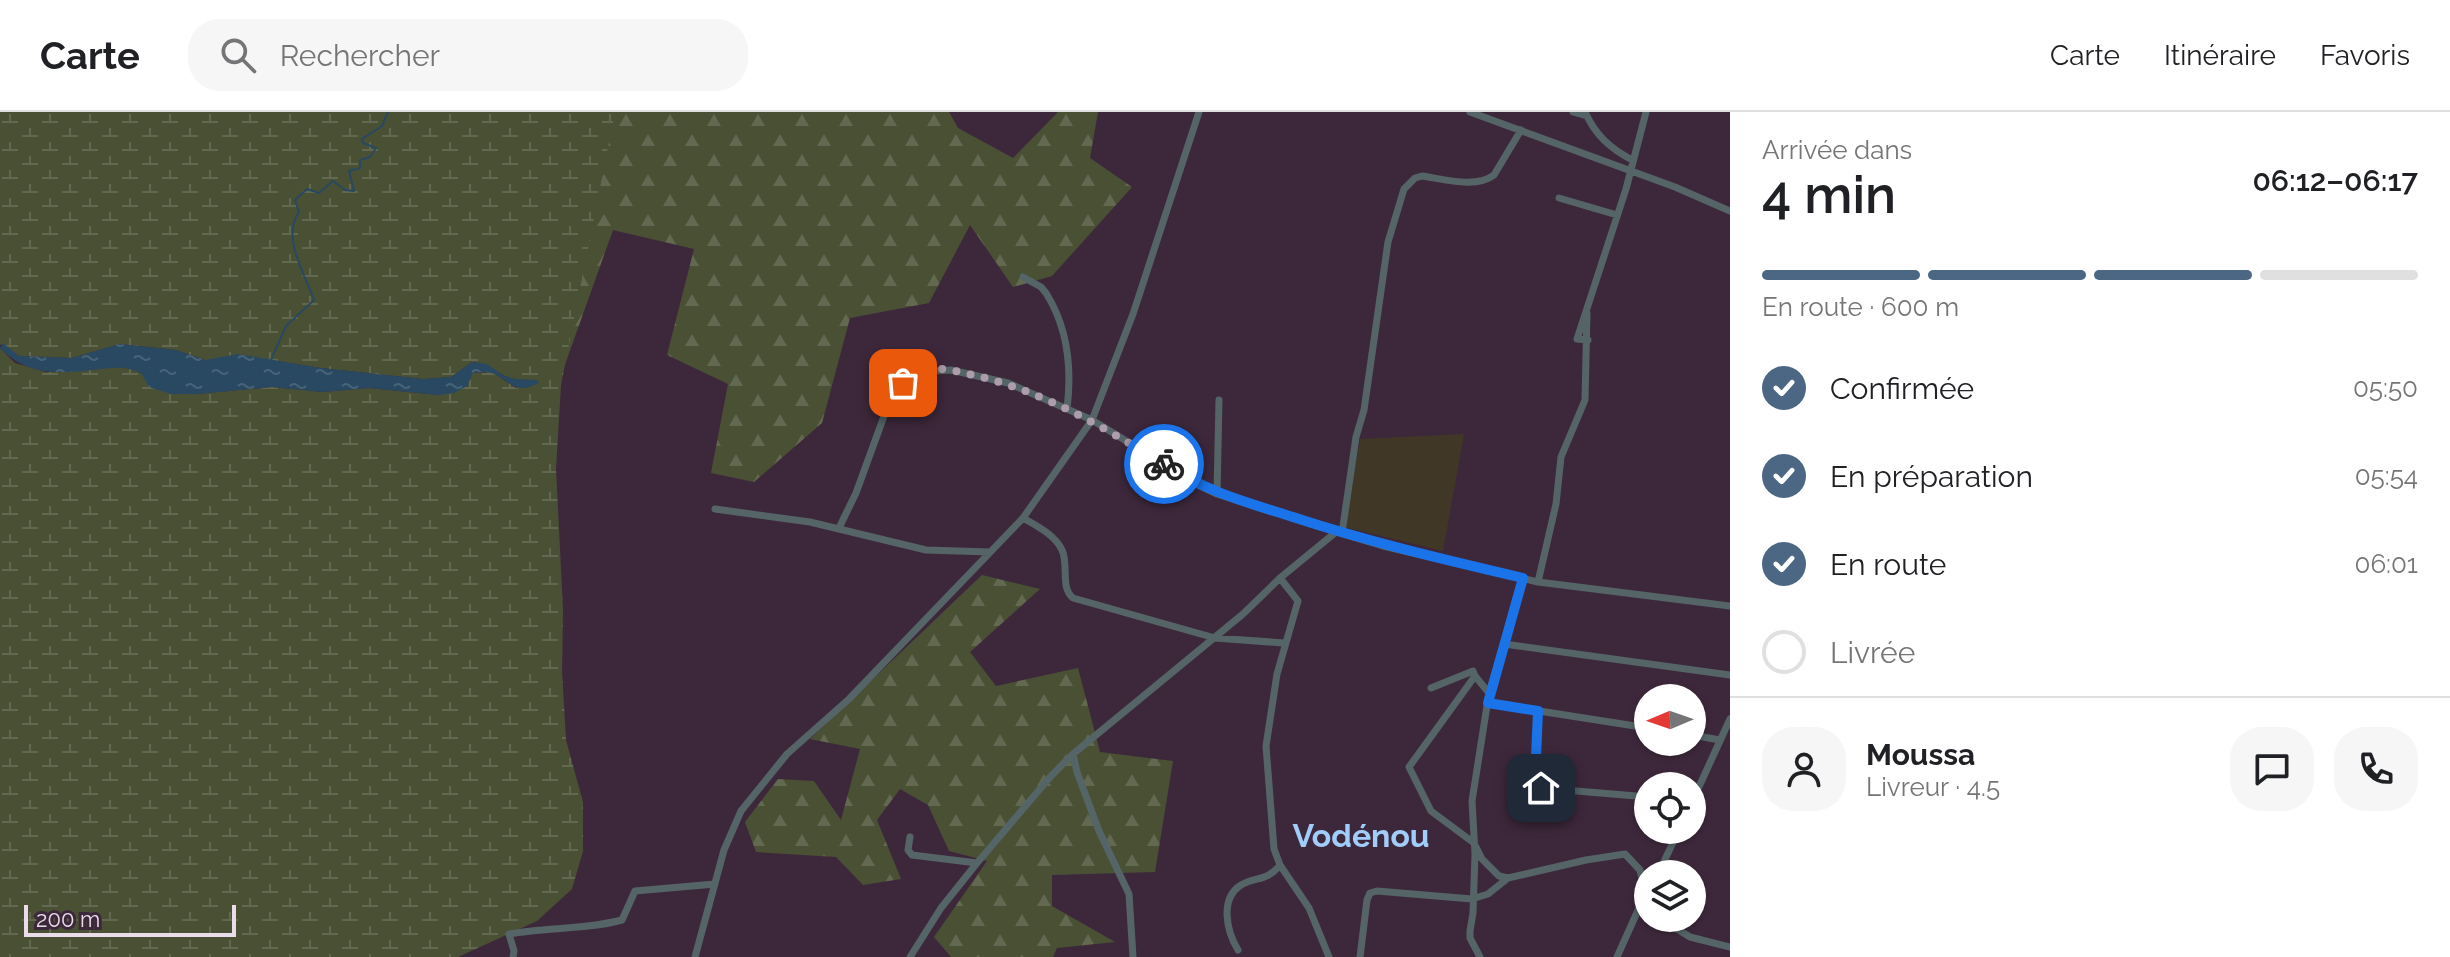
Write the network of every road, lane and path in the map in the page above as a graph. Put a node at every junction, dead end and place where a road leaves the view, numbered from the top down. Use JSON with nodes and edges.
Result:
{"nodes":[{"id":1,"x":1199,"y":112,"type":"edge"},
{"id":2,"x":1470,"y":112,"type":"edge"},
{"id":3,"x":1573,"y":112,"type":"edge"},
{"id":4,"x":1646,"y":112,"type":"edge"},
{"id":5,"x":1586,"y":114,"type":"edge"},
{"id":6,"x":1521,"y":130,"type":"junction"},
{"id":7,"x":1632,"y":160,"type":"junction"},
{"id":8,"x":1630,"y":172,"type":"junction"},
{"id":9,"x":1559,"y":198,"type":"dead end"},
{"id":10,"x":1730,"y":211,"type":"edge"},
{"id":11,"x":1617,"y":215,"type":"junction"},
{"id":12,"x":1023,"y":277,"type":"dead end"},
{"id":13,"x":1219,"y":400,"type":"dead end"},
{"id":14,"x":1067,"y":409,"type":"junction"},
{"id":15,"x":1092,"y":420,"type":"junction"},
{"id":16,"x":1217,"y":494,"type":"junction"},
{"id":17,"x":715,"y":509,"type":"dead end"},
{"id":18,"x":1023,"y":518,"type":"junction"},
{"id":19,"x":839,"y":528,"type":"junction"},
{"id":20,"x":1339,"y":533,"type":"junction"},
{"id":21,"x":990,"y":552,"type":"junction"},
{"id":22,"x":1280,"y":578,"type":"junction"},
{"id":23,"x":1523,"y":578,"type":"junction"},
{"id":24,"x":1538,"y":582,"type":"junction"},
{"id":25,"x":1730,"y":606,"type":"edge"},
{"id":26,"x":1215,"y":638,"type":"junction"},
{"id":27,"x":1284,"y":643,"type":"junction"},
{"id":28,"x":1504,"y":644,"type":"junction"},
{"id":29,"x":1730,"y":675,"type":"edge"},
{"id":30,"x":1475,"y":676,"type":"junction"},
{"id":31,"x":1431,"y":688,"type":"dead end"},
{"id":32,"x":1489,"y":693,"type":"junction"},
{"id":33,"x":1488,"y":703,"type":"junction"},
{"id":34,"x":1538,"y":711,"type":"junction"},
{"id":35,"x":1730,"y":719,"type":"edge"},
{"id":36,"x":1634,"y":726,"type":"edge"},
{"id":37,"x":1706,"y":738,"type":"edge"},
{"id":38,"x":1720,"y":740,"type":"junction"},
{"id":39,"x":1073,"y":754,"type":"junction"},
{"id":40,"x":1705,"y":772,"type":"edge"},
{"id":41,"x":1634,"y":796,"type":"edge"},
{"id":42,"x":910,"y":837,"type":"dead end"},
{"id":43,"x":1474,"y":843,"type":"junction"},
{"id":44,"x":977,"y":863,"type":"junction"},
{"id":45,"x":1634,"y":864,"type":"edge"},
{"id":46,"x":1280,"y":865,"type":"junction"},
{"id":47,"x":1508,"y":878,"type":"junction"},
{"id":48,"x":715,"y":884,"type":"junction"},
{"id":49,"x":1472,"y":899,"type":"junction"},
{"id":50,"x":1634,"y":918,"type":"edge"},
{"id":51,"x":1682,"y":932,"type":"edge"},
{"id":52,"x":1730,"y":947,"type":"edge"},
{"id":53,"x":1238,"y":950,"type":"dead end"},
{"id":54,"x":513,"y":957,"type":"edge"},
{"id":55,"x":695,"y":957,"type":"edge"},
{"id":56,"x":910,"y":957,"type":"edge"},
{"id":57,"x":1133,"y":957,"type":"edge"},
{"id":58,"x":1329,"y":957,"type":"edge"},
{"id":59,"x":1360,"y":957,"type":"edge"},
{"id":60,"x":1480,"y":957,"type":"edge"},
{"id":61,"x":1617,"y":957,"type":"edge"}],
"edges":[{"from":1,"to":15,"type":"street"},
{"from":2,"to":6,"type":"street"},
{"from":3,"to":5,"type":"street"},
{"from":4,"to":7,"type":"street"},
{"from":5,"to":7,"type":"street"},
{"from":6,"to":8,"type":"street"},
{"from":6,"to":20,"type":"street"},
{"from":7,"to":8,"type":"street"},
{"from":8,"to":10,"type":"street"},
{"from":8,"to":11,"type":"street"},
{"from":9,"to":11,"type":"street"},
{"from":11,"to":24,"type":"street"},
{"from":12,"to":14,"type":"street"},
{"from":13,"to":16,"type":"street"},
{"from":14,"to":15,"type":"street"},
{"from":14,"to":19,"type":"street"},
{"from":15,"to":16,"type":"street"},
{"from":15,"to":18,"type":"street"},
{"from":16,"to":20,"type":"street"},
{"from":17,"to":19,"type":"street"},
{"from":18,"to":21,"type":"street"},
{"from":18,"to":26,"type":"street"},
{"from":19,"to":21,"type":"street"},
{"from":20,"to":22,"type":"street"},
{"from":20,"to":23,"type":"street"},
{"from":21,"to":48,"type":"street"},
{"from":22,"to":26,"type":"street"},
{"from":22,"to":27,"type":"street"},
{"from":23,"to":24,"type":"street"},
{"from":23,"to":28,"type":"street"},
{"from":24,"to":25,"type":"street"},
{"from":26,"to":27,"type":"street"},
{"from":26,"to":39,"type":"street"},
{"from":27,"to":46,"type":"street"},
{"from":28,"to":29,"type":"street"},
{"from":28,"to":32,"type":"street"},
{"from":30,"to":31,"type":"street"},
{"from":30,"to":32,"type":"street"},
{"from":30,"to":43,"type":"street"},
{"from":32,"to":33,"type":"street"},
{"from":33,"to":34,"type":"street"},
{"from":33,"to":43,"type":"street"},
{"from":34,"to":36,"type":"street"},
{"from":34,"to":41,"type":"street"},
{"from":35,"to":38,"type":"street"},
{"from":37,"to":38,"type":"street"},
{"from":38,"to":40,"type":"street"},
{"from":39,"to":44,"type":"street"},
{"from":39,"to":57,"type":"street"},
{"from":42,"to":44,"type":"street"},
{"from":43,"to":47,"type":"street"},
{"from":43,"to":49,"type":"street"},
{"from":44,"to":56,"type":"street"},
{"from":45,"to":47,"type":"street"},
{"from":46,"to":53,"type":"street"},
{"from":46,"to":58,"type":"street"},
{"from":47,"to":49,"type":"street"},
{"from":48,"to":54,"type":"street"},
{"from":48,"to":55,"type":"street"},
{"from":49,"to":59,"type":"street"},
{"from":49,"to":60,"type":"street"},
{"from":50,"to":61,"type":"street"},
{"from":51,"to":52,"type":"street"}]}
